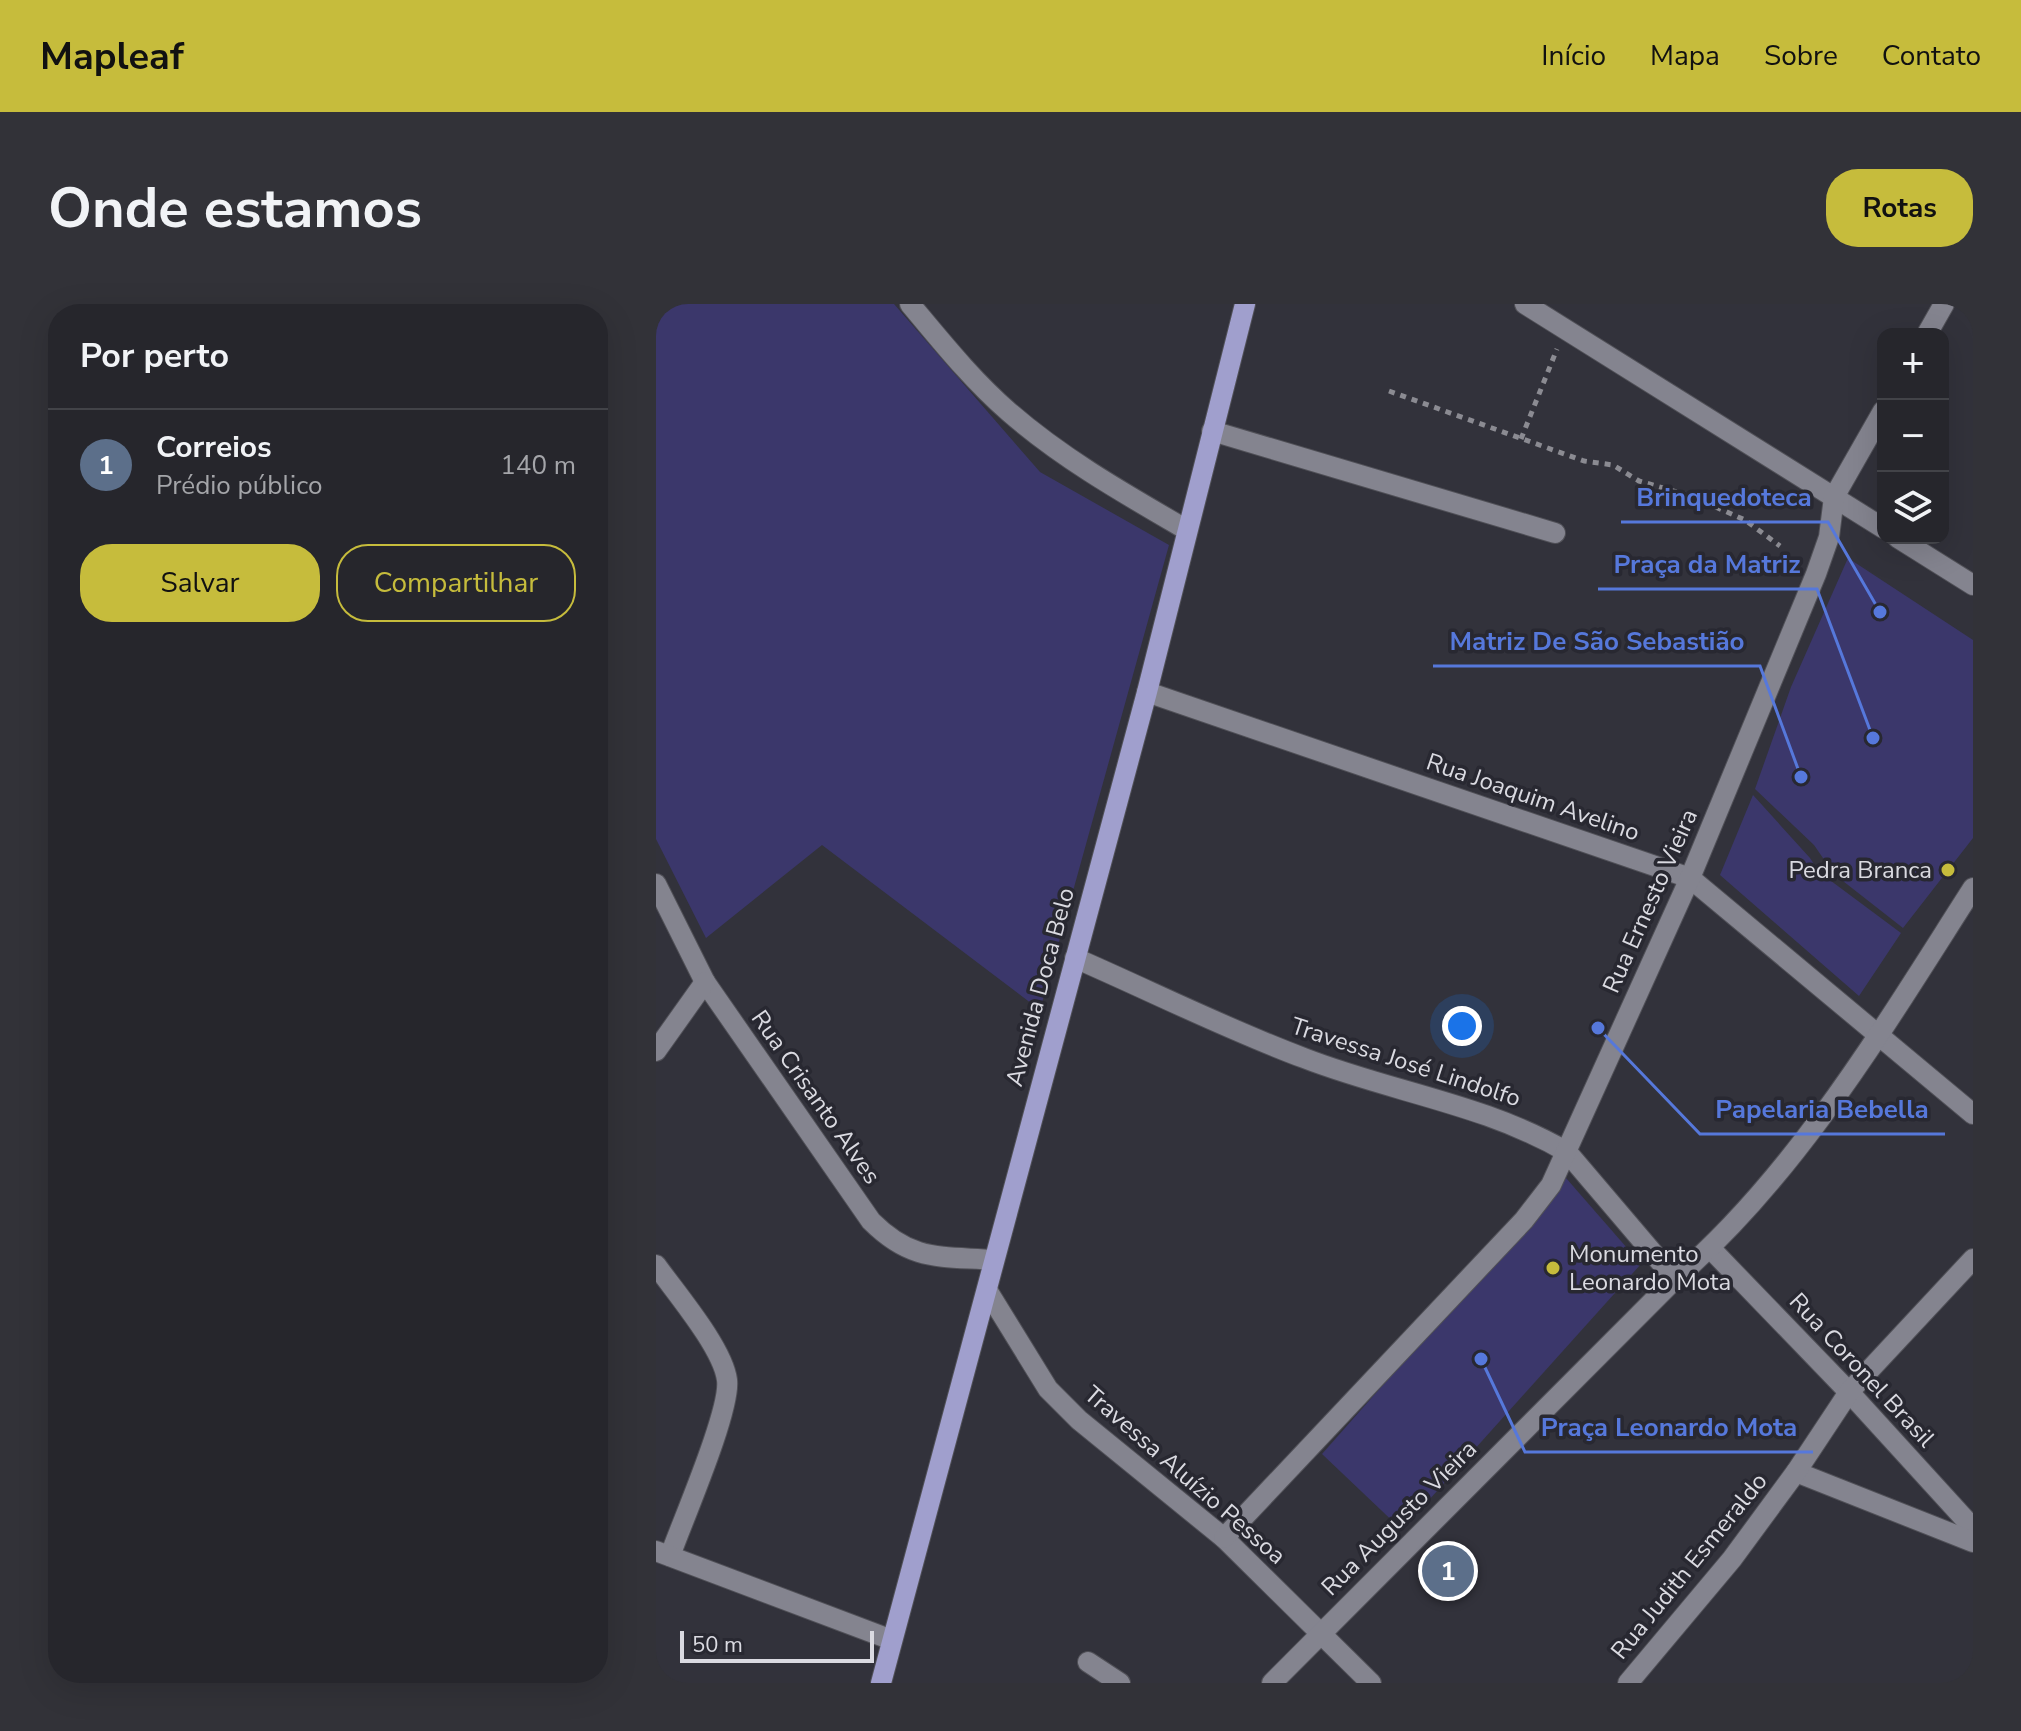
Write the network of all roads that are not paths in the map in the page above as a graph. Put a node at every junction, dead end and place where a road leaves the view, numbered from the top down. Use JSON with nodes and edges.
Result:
{"nodes":[{"id":1,"x":910,"y":304,"type":"edge"},
{"id":2,"x":1245,"y":304,"type":"edge"},
{"id":3,"x":1525,"y":304,"type":"edge"},
{"id":4,"x":1944,"y":304,"type":"edge"},
{"id":5,"x":1930,"y":328,"type":"edge"},
{"id":6,"x":1877,"y":422,"type":"edge"},
{"id":7,"x":1212,"y":431,"type":"junction"},
{"id":8,"x":1834,"y":497,"type":"junction"},
{"id":9,"x":1877,"y":524,"type":"edge"},
{"id":10,"x":1187,"y":530,"type":"junction"},
{"id":11,"x":1555,"y":533,"type":"dead end"},
{"id":12,"x":1908,"y":544,"type":"edge"},
{"id":13,"x":1973,"y":585,"type":"edge"},
{"id":14,"x":1147,"y":692,"type":"junction"},
{"id":15,"x":1690,"y":878,"type":"junction"},
{"id":16,"x":656,"y":884,"type":"edge"},
{"id":17,"x":1973,"y":888,"type":"edge"},
{"id":18,"x":1075,"y":958,"type":"junction"},
{"id":19,"x":705,"y":982,"type":"junction"},
{"id":20,"x":1879,"y":1034,"type":"junction"},
{"id":21,"x":656,"y":1051,"type":"edge"},
{"id":22,"x":1973,"y":1114,"type":"edge"},
{"id":23,"x":1567,"y":1152,"type":"junction"},
{"id":24,"x":1711,"y":1249,"type":"junction"},
{"id":25,"x":1973,"y":1259,"type":"edge"},
{"id":26,"x":994,"y":1260,"type":"junction"},
{"id":27,"x":656,"y":1265,"type":"edge"},
{"id":28,"x":1675,"y":1279,"type":"junction"},
{"id":29,"x":987,"y":1290,"type":"junction"},
{"id":30,"x":1849,"y":1392,"type":"junction"},
{"id":31,"x":1796,"y":1472,"type":"junction"},
{"id":32,"x":1973,"y":1528,"type":"edge"},
{"id":33,"x":1224,"y":1538,"type":"junction"},
{"id":34,"x":1973,"y":1542,"type":"edge"},
{"id":35,"x":663,"y":1553,"type":"edge"},
{"id":36,"x":1321,"y":1633,"type":"junction"},
{"id":37,"x":892,"y":1640,"type":"junction"},
{"id":38,"x":1088,"y":1662,"type":"dead end"},
{"id":39,"x":881,"y":1683,"type":"edge"},
{"id":40,"x":1120,"y":1683,"type":"edge"},
{"id":41,"x":1272,"y":1683,"type":"edge"},
{"id":42,"x":1371,"y":1683,"type":"edge"},
{"id":43,"x":1628,"y":1683,"type":"edge"}],
"edges":[{"from":1,"to":10,"type":"street"},
{"from":2,"to":7,"type":"main road","name":"Avenida Doca Belo"},
{"from":3,"to":8,"type":"street"},
{"from":4,"to":5,"type":"street"},
{"from":6,"to":8,"type":"street"},
{"from":7,"to":10,"type":"main road","name":"Avenida Doca Belo"},
{"from":7,"to":11,"type":"street"},
{"from":8,"to":9,"type":"street"},
{"from":8,"to":15,"type":"street","name":"Rua Ernesto Vieira"},
{"from":10,"to":14,"type":"main road","name":"Avenida Doca Belo"},
{"from":12,"to":13,"type":"street"},
{"from":14,"to":15,"type":"street","name":"Rua Joaquim Avelino"},
{"from":14,"to":18,"type":"main road","name":"Avenida Doca Belo"},
{"from":15,"to":20,"type":"street","name":"Rua Joaquim Avelino"},
{"from":15,"to":23,"type":"street","name":"Rua Ernesto Vieira"},
{"from":16,"to":19,"type":"street","name":"Rua Crisanto Alves"},
{"from":17,"to":20,"type":"street","name":"Rua Augusto Vieira"},
{"from":18,"to":23,"type":"street","name":"Travessa José Lindolfo"},
{"from":18,"to":26,"type":"main road","name":"Avenida Doca Belo"},
{"from":19,"to":21,"type":"street"},
{"from":19,"to":26,"type":"street","name":"Rua Crisanto Alves"},
{"from":20,"to":22,"type":"street","name":"Rua Joaquim Avelino"},
{"from":20,"to":24,"type":"street","name":"Rua Augusto Vieira"},
{"from":23,"to":28,"type":"street","name":"Travessa José Lindolfo"},
{"from":23,"to":33,"type":"street","name":"Rua Ernesto Vieira"},
{"from":24,"to":28,"type":"street","name":"Rua Augusto Vieira"},
{"from":24,"to":30,"type":"street","name":"Rua Coronel Brasil"},
{"from":25,"to":30,"type":"street","name":"Rua Judith Esmeraldo"},
{"from":26,"to":29,"type":"main road","name":"Avenida Doca Belo"},
{"from":27,"to":35,"type":"street"},
{"from":28,"to":36,"type":"street","name":"Rua Augusto Vieira"},
{"from":29,"to":33,"type":"street","name":"Travessa Aluízio Pessoa"},
{"from":29,"to":37,"type":"main road","name":"Avenida Doca Belo"},
{"from":30,"to":31,"type":"street","name":"Rua Judith Esmeraldo"},
{"from":30,"to":32,"type":"street","name":"Rua Coronel Brasil"},
{"from":31,"to":34,"type":"street"},
{"from":31,"to":43,"type":"street","name":"Rua Judith Esmeraldo"},
{"from":33,"to":36,"type":"street","name":"Travessa Aluízio Pessoa"},
{"from":35,"to":37,"type":"street"},
{"from":36,"to":41,"type":"street","name":"Rua Augusto Vieira"},
{"from":36,"to":42,"type":"street","name":"Travessa Aluízio Pessoa"},
{"from":37,"to":39,"type":"main road","name":"Avenida Doca Belo"},
{"from":38,"to":40,"type":"street"}]}
